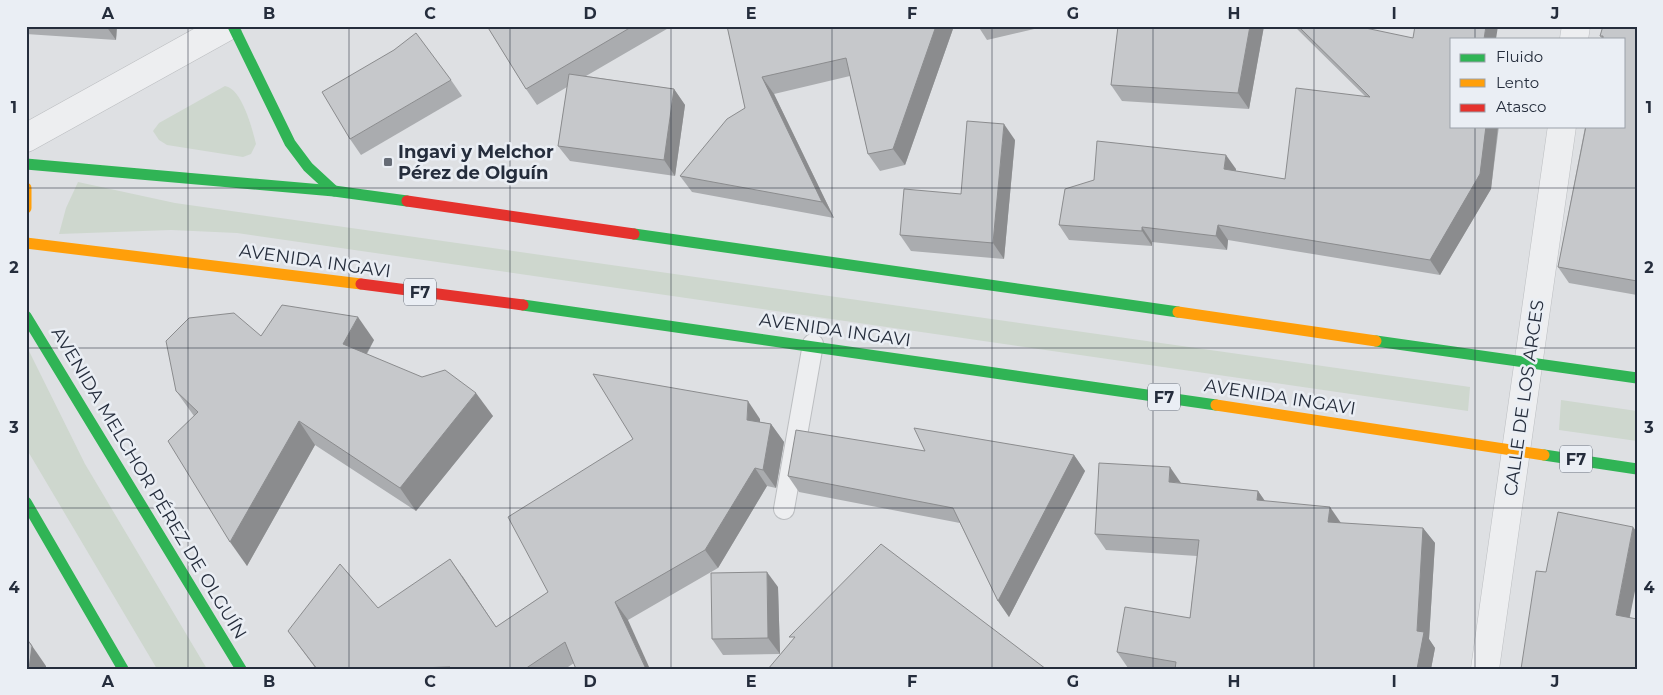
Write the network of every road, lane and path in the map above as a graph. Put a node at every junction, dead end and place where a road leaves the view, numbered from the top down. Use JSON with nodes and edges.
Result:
{"nodes":[{"id":1,"x":228,"y":26,"type":"edge"},
{"id":2,"x":233,"y":26,"type":"edge"},
{"id":3,"x":1562,"y":128,"type":"edge"},
{"id":4,"x":26,"y":138,"type":"edge"},
{"id":5,"x":26,"y":164,"type":"edge"},
{"id":6,"x":26,"y":188,"type":"edge"},
{"id":7,"x":334,"y":191,"type":"junction"},
{"id":8,"x":26,"y":208,"type":"edge"},
{"id":9,"x":26,"y":243,"type":"edge"},
{"id":10,"x":26,"y":316,"type":"edge"},
{"id":11,"x":813,"y":344,"type":"junction"},
{"id":12,"x":1530,"y":362,"type":"junction"},
{"id":13,"x":1637,"y":378,"type":"edge"},
{"id":14,"x":1516,"y":450,"type":"junction"},
{"id":15,"x":1637,"y":468,"type":"edge"},
{"id":16,"x":26,"y":502,"type":"edge"},
{"id":17,"x":784,"y":509,"type":"dead end"},
{"id":18,"x":123,"y":669,"type":"edge"},
{"id":19,"x":241,"y":669,"type":"edge"},
{"id":20,"x":1485,"y":669,"type":"edge"}],
"edges":[{"from":1,"to":4,"type":"street"},
{"from":2,"to":7,"type":"main road"},
{"from":3,"to":12,"type":"street","name":"CALLE DE LOS ARCES"},
{"from":5,"to":7,"type":"main road"},
{"from":6,"to":8,"type":"main road"},
{"from":7,"to":12,"type":"main road"},
{"from":9,"to":11,"type":"main road","name":"AVENIDA INGAVI","number":"F7"},
{"from":10,"to":19,"type":"main road","name":"AVENIDA MELCHOR PÉREZ DE OLGUÍN"},
{"from":11,"to":14,"type":"main road","name":"AVENIDA INGAVI","number":"F7"},
{"from":11,"to":17,"type":"lane"},
{"from":12,"to":13,"type":"main road"},
{"from":12,"to":14,"type":"street","name":"CALLE DE LOS ARCES"},
{"from":14,"to":15,"type":"main road","name":"AVENIDA INGAVI","number":"F7"},
{"from":14,"to":20,"type":"street","name":"CALLE DE LOS ARCES"},
{"from":16,"to":18,"type":"main road"}]}
